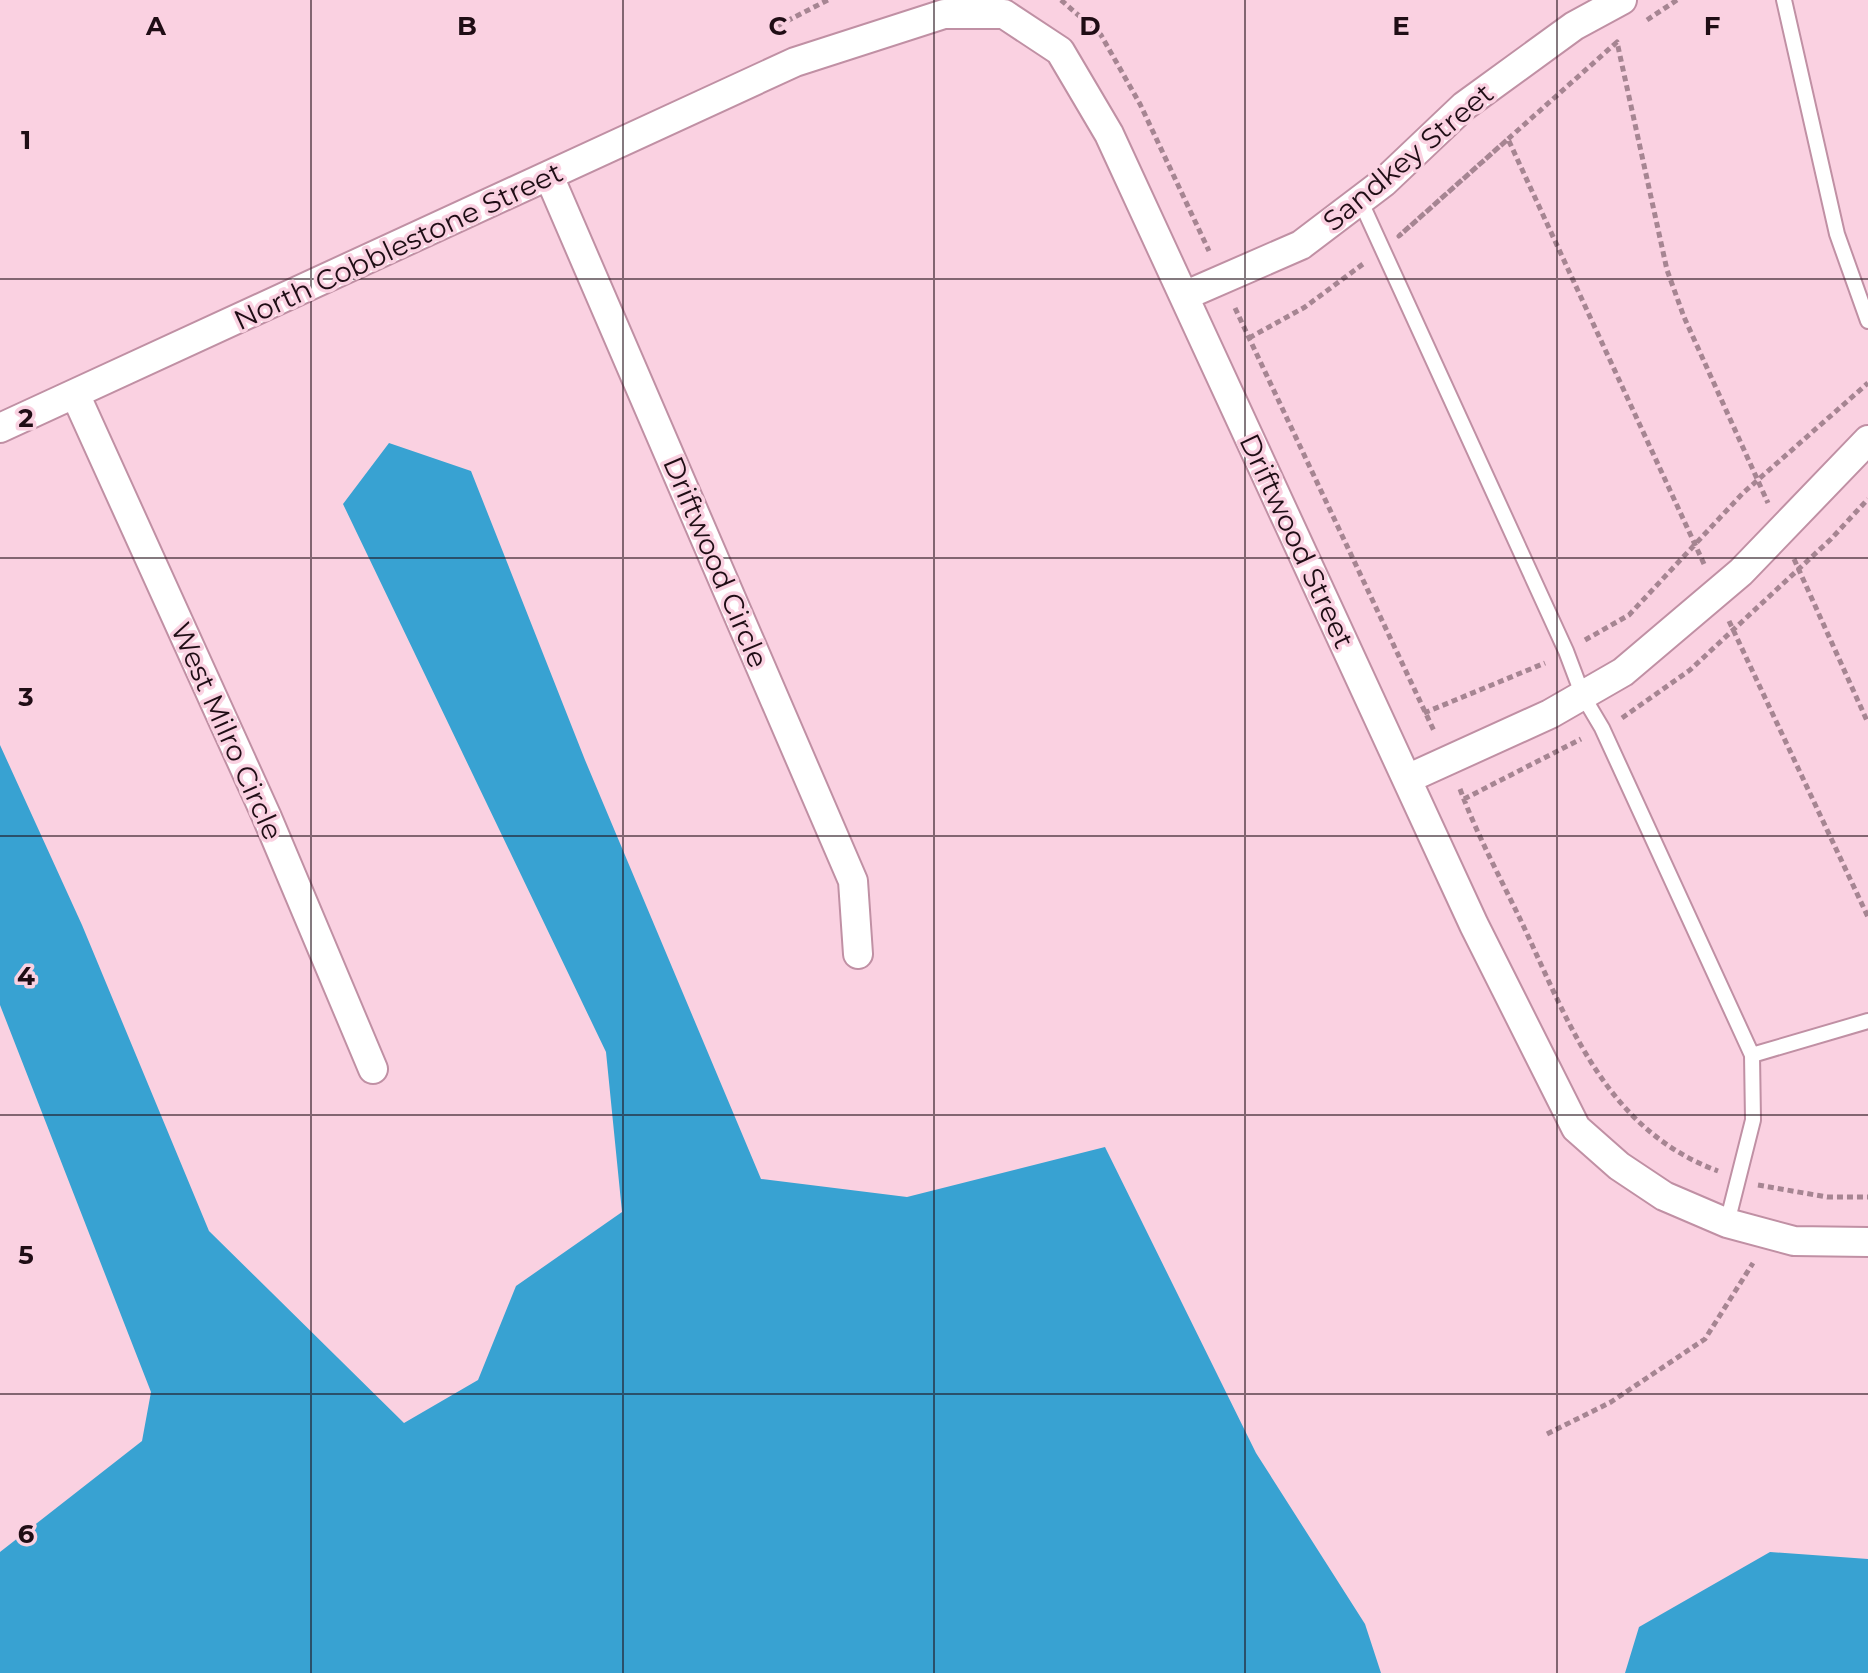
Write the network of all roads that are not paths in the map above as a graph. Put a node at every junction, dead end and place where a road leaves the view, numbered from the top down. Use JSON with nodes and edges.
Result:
{"nodes":[{"id":1,"x":1622,"y":0,"type":"edge"},
{"id":2,"x":1784,"y":0,"type":"edge"},
{"id":3,"x":795,"y":62,"type":"joint"},
{"id":4,"x":549,"y":176,"type":"junction"},
{"id":5,"x":1360,"y":200,"type":"junction"},
{"id":6,"x":1184,"y":296,"type":"junction"},
{"id":7,"x":1868,"y":321,"type":"edge"},
{"id":8,"x":76,"y":396,"type":"junction"},
{"id":9,"x":0,"y":428,"type":"edge"},
{"id":10,"x":1868,"y":440,"type":"edge"},
{"id":11,"x":1583,"y":696,"type":"junction"},
{"id":12,"x":1407,"y":779,"type":"junction"},
{"id":13,"x":858,"y":954,"type":"dead end"},
{"id":14,"x":1868,"y":1021,"type":"edge"},
{"id":15,"x":1752,"y":1055,"type":"junction"},
{"id":16,"x":373,"y":1069,"type":"dead end"},
{"id":17,"x":1727,"y":1223,"type":"junction"},
{"id":18,"x":1868,"y":1242,"type":"edge"}],
"edges":[{"from":1,"to":5,"type":"street","name":"Sandkey Street"},
{"from":2,"to":7,"type":"lane"},
{"from":3,"to":4,"type":"street","name":"North Cobblestone Street"},
{"from":3,"to":6,"type":"street","name":"Driftwood Street"},
{"from":4,"to":8,"type":"street","name":"North Cobblestone Street"},
{"from":4,"to":13,"type":"street","name":"Driftwood Circle"},
{"from":5,"to":6,"type":"street","name":"Sandkey Street"},
{"from":5,"to":11,"type":"lane"},
{"from":6,"to":12,"type":"street","name":"Driftwood Street"},
{"from":8,"to":9,"type":"street","name":"North Cobblestone Street"},
{"from":8,"to":16,"type":"street","name":"West Milro Circle"},
{"from":10,"to":11,"type":"street"},
{"from":11,"to":12,"type":"street"},
{"from":11,"to":15,"type":"lane"},
{"from":12,"to":17,"type":"street","name":"Driftwood Street"},
{"from":14,"to":15,"type":"lane"},
{"from":15,"to":17,"type":"lane"},
{"from":17,"to":18,"type":"street","name":"Driftwood Street"}]}
